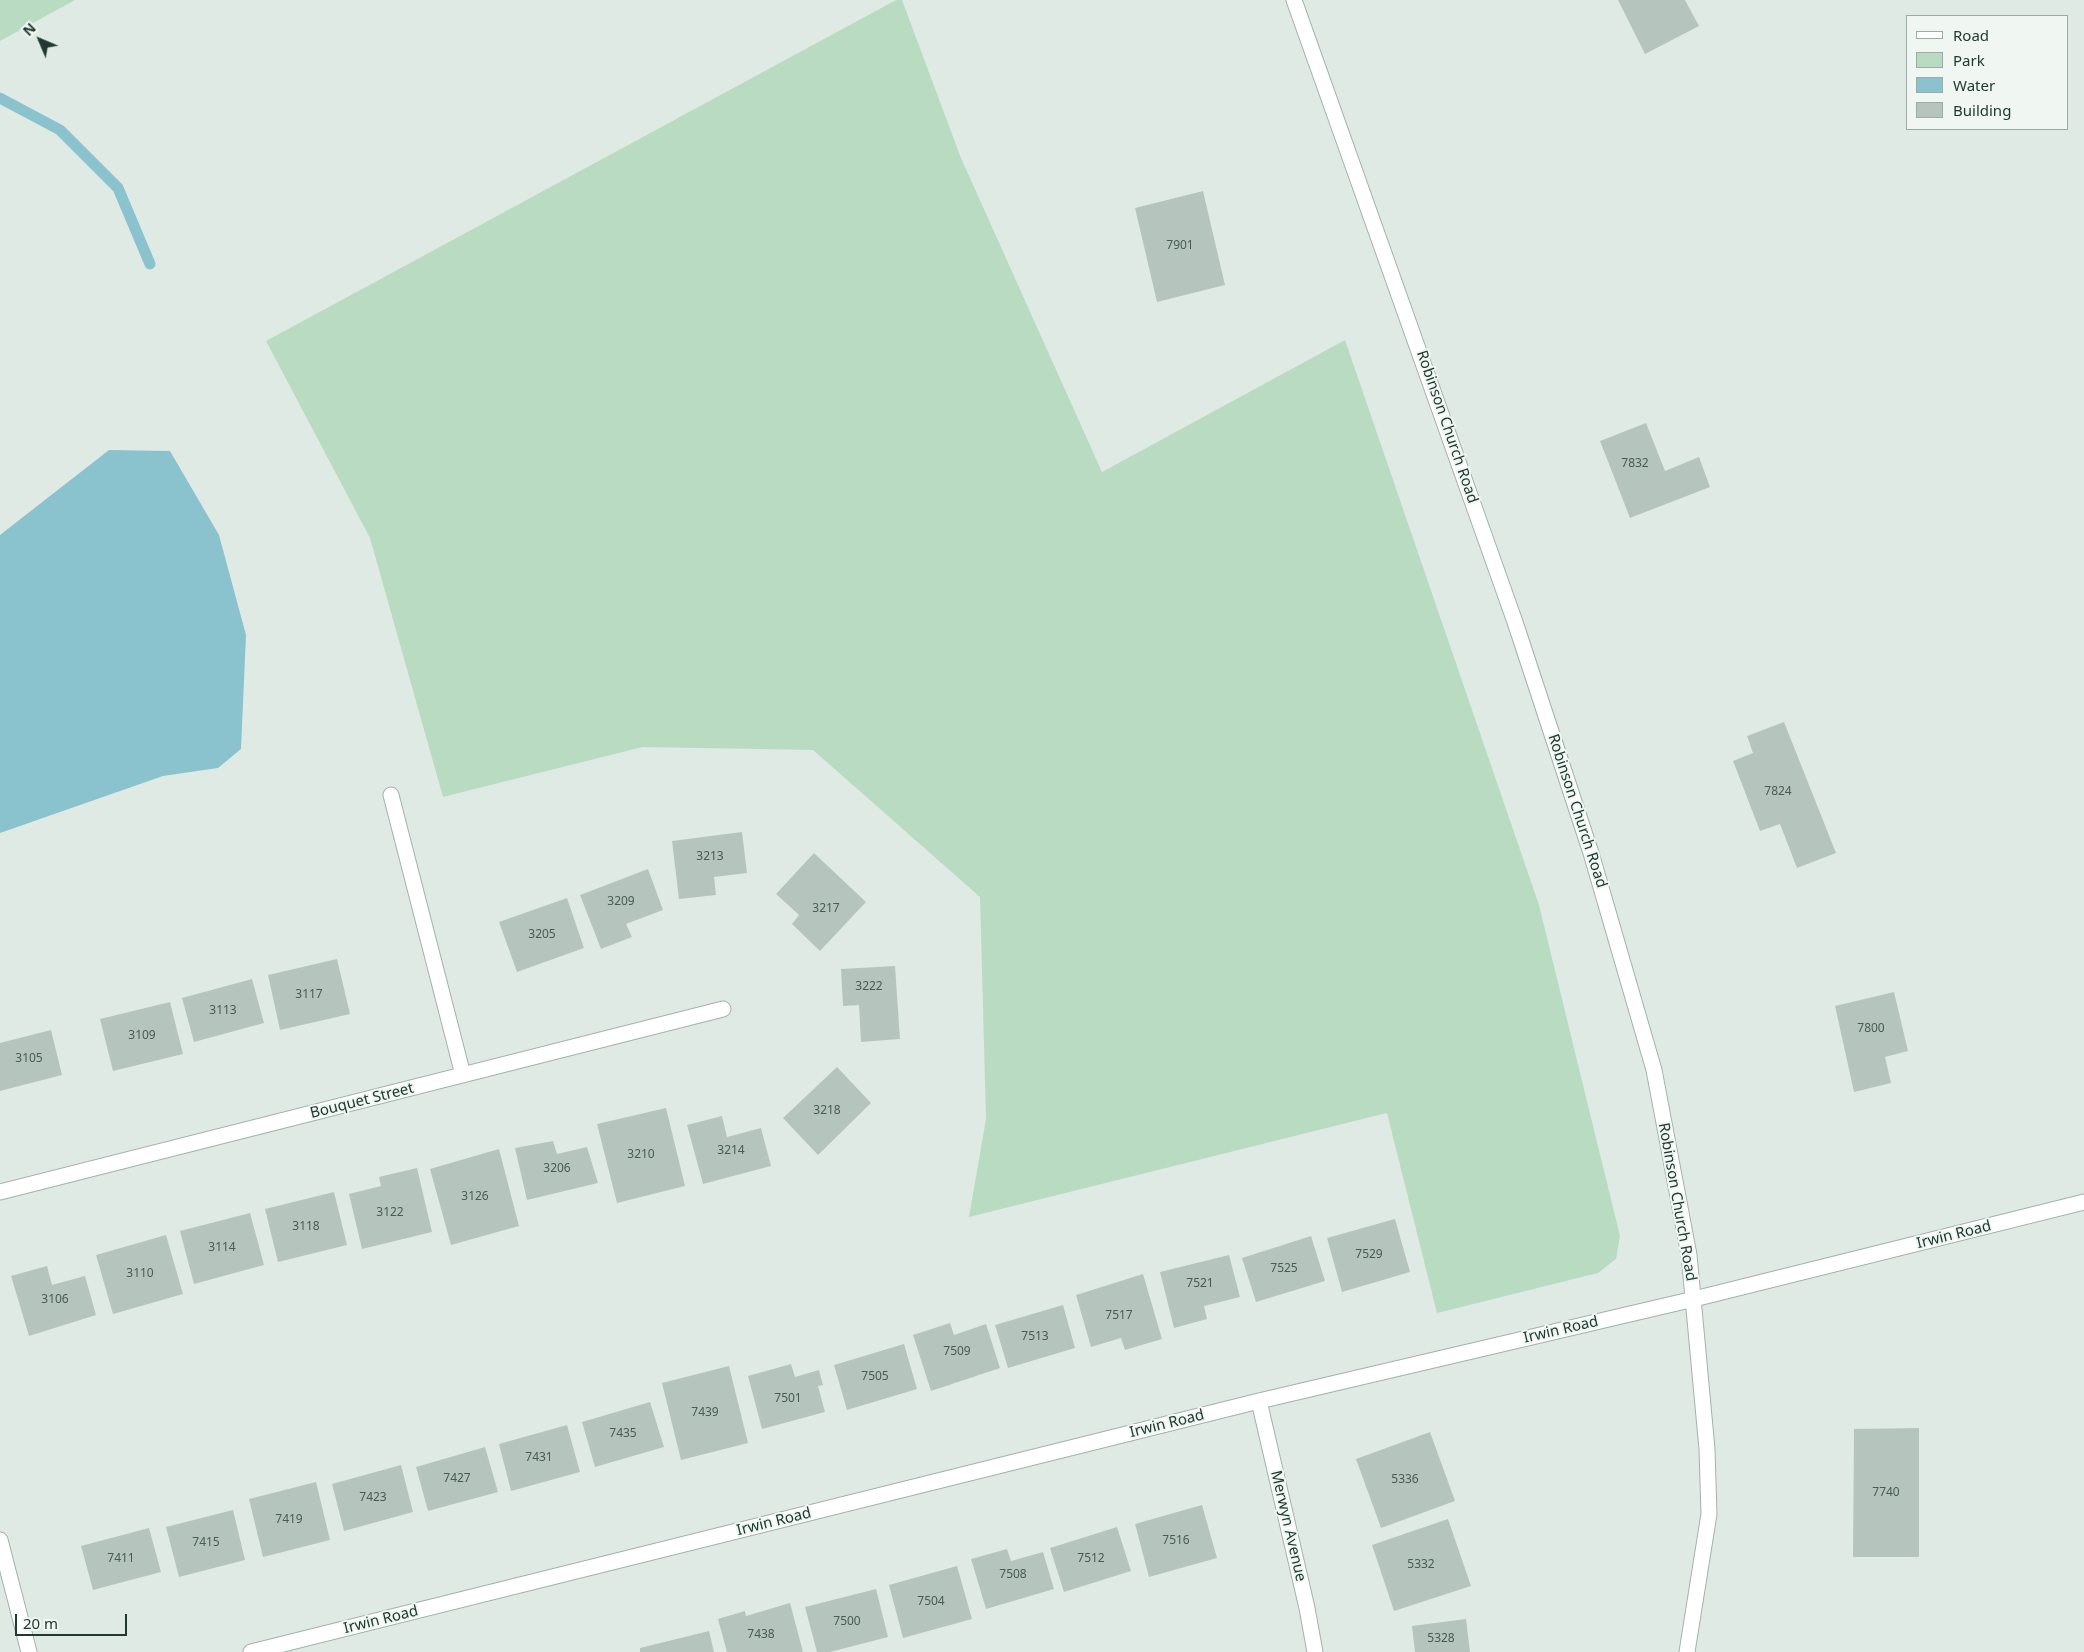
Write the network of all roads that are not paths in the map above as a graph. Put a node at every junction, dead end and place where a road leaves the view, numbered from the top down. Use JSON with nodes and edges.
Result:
{"nodes":[{"id":1,"x":1294,"y":0,"type":"edge"},
{"id":2,"x":391,"y":795,"type":"dead end"},
{"id":3,"x":723,"y":1009,"type":"dead end"},
{"id":4,"x":463,"y":1075,"type":"junction"},
{"id":5,"x":0,"y":1192,"type":"edge"},
{"id":6,"x":2084,"y":1202,"type":"edge"},
{"id":7,"x":1694,"y":1299,"type":"junction"},
{"id":8,"x":1259,"y":1402,"type":"junction"},
{"id":9,"x":0,"y":1540,"type":"edge"},
{"id":10,"x":29,"y":1652,"type":"edge"},
{"id":11,"x":251,"y":1652,"type":"edge"},
{"id":12,"x":1315,"y":1652,"type":"edge"},
{"id":13,"x":1687,"y":1652,"type":"edge"}],
"edges":[{"from":1,"to":7,"type":"street","name":"Robinson Church Road"},
{"from":2,"to":4,"type":"street"},
{"from":3,"to":4,"type":"street","name":"Bouquet Street"},
{"from":4,"to":5,"type":"street","name":"Bouquet Street"},
{"from":6,"to":7,"type":"street","name":"Irwin Road"},
{"from":7,"to":8,"type":"street","name":"Irwin Road"},
{"from":7,"to":13,"type":"street","name":"Robinson Church Road"},
{"from":8,"to":11,"type":"street","name":"Irwin Road"},
{"from":8,"to":12,"type":"street","name":"Merwyn Avenue"},
{"from":9,"to":10,"type":"street"}]}
